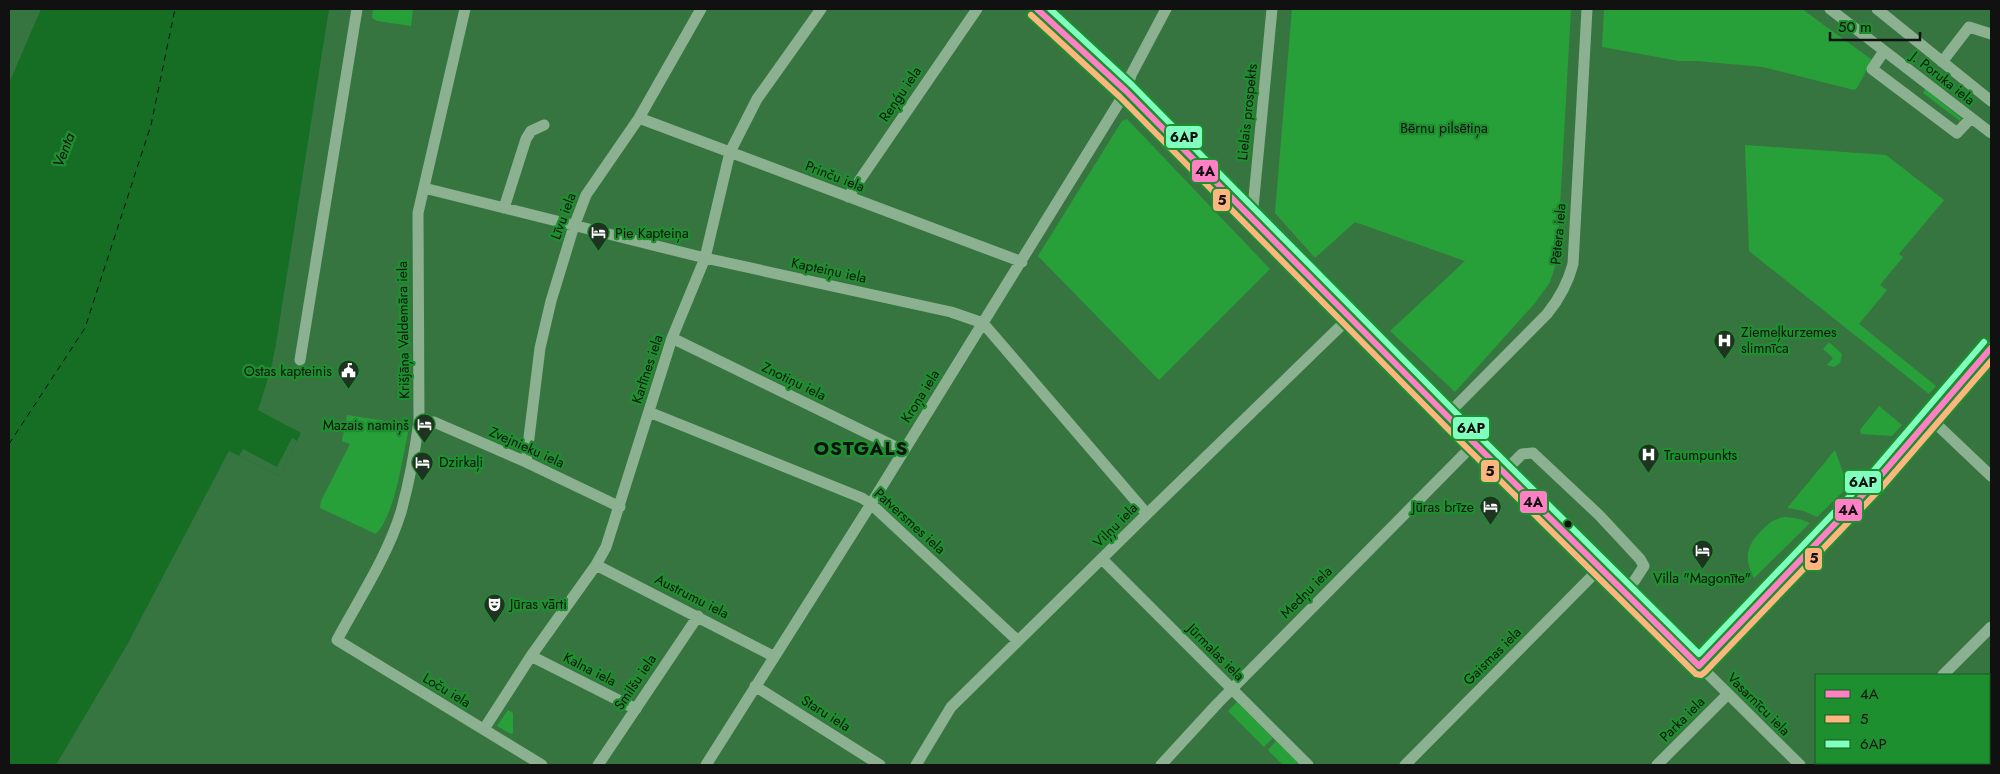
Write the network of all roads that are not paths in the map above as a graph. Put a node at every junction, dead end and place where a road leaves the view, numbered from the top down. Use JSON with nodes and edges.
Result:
{"nodes":[{"id":1,"x":357,"y":9,"type":"edge"},
{"id":2,"x":465,"y":9,"type":"edge"},
{"id":3,"x":701,"y":9,"type":"edge"},
{"id":4,"x":821,"y":9,"type":"edge"},
{"id":5,"x":977,"y":9,"type":"edge"},
{"id":6,"x":1037,"y":9,"type":"edge"},
{"id":7,"x":1166,"y":9,"type":"edge"},
{"id":8,"x":1272,"y":9,"type":"edge"},
{"id":9,"x":1587,"y":9,"type":"edge"},
{"id":10,"x":1830,"y":9,"type":"edge"},
{"id":11,"x":1877,"y":9,"type":"edge"},
{"id":12,"x":1845,"y":13,"type":"edge"},
{"id":13,"x":1991,"y":34,"type":"edge"},
{"id":14,"x":1884,"y":51,"type":"junction"},
{"id":15,"x":1942,"y":62,"type":"junction"},
{"id":16,"x":1126,"y":91,"type":"junction"},
{"id":17,"x":1991,"y":101,"type":"edge"},
{"id":18,"x":639,"y":118,"type":"junction"},
{"id":19,"x":1971,"y":118,"type":"junction"},
{"id":20,"x":544,"y":124,"type":"dead end"},
{"id":21,"x":1991,"y":133,"type":"edge"},
{"id":22,"x":730,"y":152,"type":"junction"},
{"id":23,"x":424,"y":188,"type":"junction"},
{"id":24,"x":848,"y":197,"type":"junction"},
{"id":25,"x":504,"y":208,"type":"junction"},
{"id":26,"x":1252,"y":218,"type":"junction"},
{"id":27,"x":574,"y":225,"type":"junction"},
{"id":28,"x":705,"y":258,"type":"junction"},
{"id":29,"x":1022,"y":262,"type":"junction"},
{"id":30,"x":1350,"y":318,"type":"junction"},
{"id":31,"x":983,"y":323,"type":"junction"},
{"id":32,"x":672,"y":338,"type":"junction"},
{"id":33,"x":1991,"y":348,"type":"edge"},
{"id":34,"x":300,"y":360,"type":"dead end"},
{"id":35,"x":649,"y":412,"type":"junction"},
{"id":36,"x":1447,"y":415,"type":"junction"},
{"id":37,"x":1931,"y":419,"type":"junction"},
{"id":38,"x":419,"y":421,"type":"junction"},
{"id":39,"x":1475,"y":443,"type":"junction"},
{"id":40,"x":904,"y":450,"type":"junction"},
{"id":41,"x":526,"y":462,"type":"junction"},
{"id":42,"x":1504,"y":472,"type":"junction"},
{"id":43,"x":1991,"y":476,"type":"edge"},
{"id":44,"x":871,"y":504,"type":"junction"},
{"id":45,"x":620,"y":507,"type":"junction"},
{"id":46,"x":1147,"y":514,"type":"junction"},
{"id":47,"x":1102,"y":559,"type":"junction"},
{"id":48,"x":596,"y":565,"type":"junction"},
{"id":49,"x":1600,"y":567,"type":"junction"},
{"id":50,"x":1624,"y":591,"type":"junction"},
{"id":51,"x":698,"y":616,"type":"junction"},
{"id":52,"x":1991,"y":627,"type":"edge"},
{"id":53,"x":337,"y":640,"type":"joint"},
{"id":54,"x":1018,"y":641,"type":"junction"},
{"id":55,"x":531,"y":656,"type":"junction"},
{"id":56,"x":773,"y":656,"type":"junction"},
{"id":57,"x":1699,"y":666,"type":"junction"},
{"id":58,"x":1944,"y":674,"type":"edge"},
{"id":59,"x":755,"y":686,"type":"junction"},
{"id":60,"x":1232,"y":689,"type":"junction"},
{"id":61,"x":1728,"y":694,"type":"junction"},
{"id":62,"x":636,"y":709,"type":"junction"},
{"id":63,"x":484,"y":729,"type":"junction"},
{"id":64,"x":542,"y":765,"type":"edge"},
{"id":65,"x":598,"y":765,"type":"edge"},
{"id":66,"x":706,"y":765,"type":"edge"},
{"id":67,"x":880,"y":765,"type":"edge"},
{"id":68,"x":916,"y":765,"type":"edge"},
{"id":69,"x":1161,"y":765,"type":"edge"},
{"id":70,"x":1308,"y":765,"type":"edge"},
{"id":71,"x":1405,"y":765,"type":"edge"},
{"id":72,"x":1657,"y":765,"type":"edge"},
{"id":73,"x":1800,"y":765,"type":"edge"}],
"edges":[{"from":1,"to":34,"type":"street"},
{"from":2,"to":23,"type":"street","name":"Krišjāņa Valdemāra iela"},
{"from":3,"to":18,"type":"street","name":"Līvu iela"},
{"from":4,"to":22,"type":"street","name":"Karlīnes iela"},
{"from":5,"to":24,"type":"street","name":"Reņģu iela"},
{"from":6,"to":16,"type":"street","name":"Vasarnīcu iela"},
{"from":7,"to":16,"type":"street"},
{"from":8,"to":26,"type":"street","name":"Lielais prospekts"},
{"from":9,"to":36,"type":"street","name":"Pētera iela"},
{"from":10,"to":12,"type":"street","name":"J. Poruka iela"},
{"from":11,"to":15,"type":"street"},
{"from":12,"to":14,"type":"street","name":"J. Poruka iela"},
{"from":13,"to":15,"type":"street"},
{"from":14,"to":19,"type":"street","name":"J. Poruka iela"},
{"from":14,"to":19,"type":"street"},
{"from":15,"to":17,"type":"street"},
{"from":16,"to":26,"type":"street","name":"Vasarnīcu iela"},
{"from":16,"to":29,"type":"street","name":"Kroņa iela"},
{"from":18,"to":22,"type":"street","name":"Prinču iela"},
{"from":18,"to":27,"type":"street","name":"Līvu iela"},
{"from":19,"to":21,"type":"street","name":"J. Poruka iela"},
{"from":20,"to":25,"type":"street"},
{"from":22,"to":24,"type":"street","name":"Prinču iela"},
{"from":22,"to":28,"type":"street","name":"Karlīnes iela"},
{"from":23,"to":25,"type":"street","name":"Kapteiņu iela"},
{"from":23,"to":38,"type":"street","name":"Krišjāņa Valdemāra iela"},
{"from":24,"to":29,"type":"street","name":"Prinču iela"},
{"from":25,"to":27,"type":"street","name":"Kapteiņu iela"},
{"from":26,"to":30,"type":"street","name":"Vasarnīcu iela"},
{"from":27,"to":28,"type":"street","name":"Kapteiņu iela"},
{"from":27,"to":41,"type":"street","name":"Līvu iela"},
{"from":28,"to":31,"type":"street","name":"Kapteiņu iela"},
{"from":28,"to":32,"type":"street","name":"Karlīnes iela"},
{"from":29,"to":31,"type":"street","name":"Kroņa iela"},
{"from":30,"to":36,"type":"street","name":"Vasarnīcu iela"},
{"from":30,"to":46,"type":"street","name":"Viļņu iela"},
{"from":31,"to":40,"type":"street","name":"Kroņa iela"},
{"from":31,"to":46,"type":"street"},
{"from":32,"to":35,"type":"street","name":"Karlīnes iela"},
{"from":32,"to":40,"type":"street","name":"Znotiņu iela"},
{"from":33,"to":37,"type":"street"},
{"from":35,"to":44,"type":"street","name":"Patversmes iela"},
{"from":35,"to":45,"type":"street","name":"Karlīnes iela"},
{"from":36,"to":39,"type":"street","name":"Vasarnīcu iela"},
{"from":37,"to":43,"type":"street"},
{"from":37,"to":57,"type":"street"},
{"from":38,"to":41,"type":"street","name":"Zvejnieku iela"},
{"from":38,"to":53,"type":"street","name":"Krišjāņa Valdemāra iela"},
{"from":39,"to":42,"type":"street","name":"Vasarnīcu iela"},
{"from":39,"to":60,"type":"street","name":"Medņu iela"},
{"from":40,"to":44,"type":"street","name":"Kroņa iela"},
{"from":41,"to":45,"type":"street","name":"Zvejnieku iela"},
{"from":42,"to":49,"type":"street","name":"Vasarnīcu iela"},
{"from":42,"to":50,"type":"street"},
{"from":44,"to":54,"type":"street","name":"Patversmes iela"},
{"from":44,"to":56,"type":"street","name":"Kroņa iela"},
{"from":45,"to":48,"type":"street","name":"Karlīnes iela"},
{"from":46,"to":47,"type":"street","name":"Viļņu iela"},
{"from":47,"to":54,"type":"street","name":"Viļņu iela"},
{"from":47,"to":60,"type":"street","name":"Jūrmalas iela"},
{"from":48,"to":51,"type":"street","name":"Austrumu iela"},
{"from":48,"to":55,"type":"street","name":"Karlīnes iela"},
{"from":49,"to":50,"type":"street","name":"Vasarnīcu iela"},
{"from":49,"to":71,"type":"street","name":"Gaismas iela"},
{"from":50,"to":57,"type":"street","name":"Vasarnīcu iela"},
{"from":51,"to":56,"type":"street","name":"Austrumu iela"},
{"from":51,"to":62,"type":"street","name":"Smilšu iela"},
{"from":52,"to":58,"type":"street"},
{"from":53,"to":63,"type":"street","name":"Loču iela"},
{"from":54,"to":68,"type":"street","name":"Viļņu iela"},
{"from":55,"to":62,"type":"street","name":"Kalna iela"},
{"from":55,"to":63,"type":"street","name":"Karlīnes iela"},
{"from":56,"to":59,"type":"street","name":"Kroņa iela"},
{"from":57,"to":61,"type":"street","name":"Vasarnīcu iela"},
{"from":59,"to":66,"type":"street","name":"Kroņa iela"},
{"from":59,"to":67,"type":"street","name":"Staru iela"},
{"from":60,"to":69,"type":"street","name":"Medņu iela"},
{"from":60,"to":70,"type":"street","name":"Jūrmalas iela"},
{"from":61,"to":72,"type":"street","name":"Parka iela"},
{"from":61,"to":73,"type":"street","name":"Vasarnīcu iela"},
{"from":62,"to":65,"type":"street","name":"Smilšu iela"},
{"from":63,"to":64,"type":"street","name":"Loču iela"}]}
